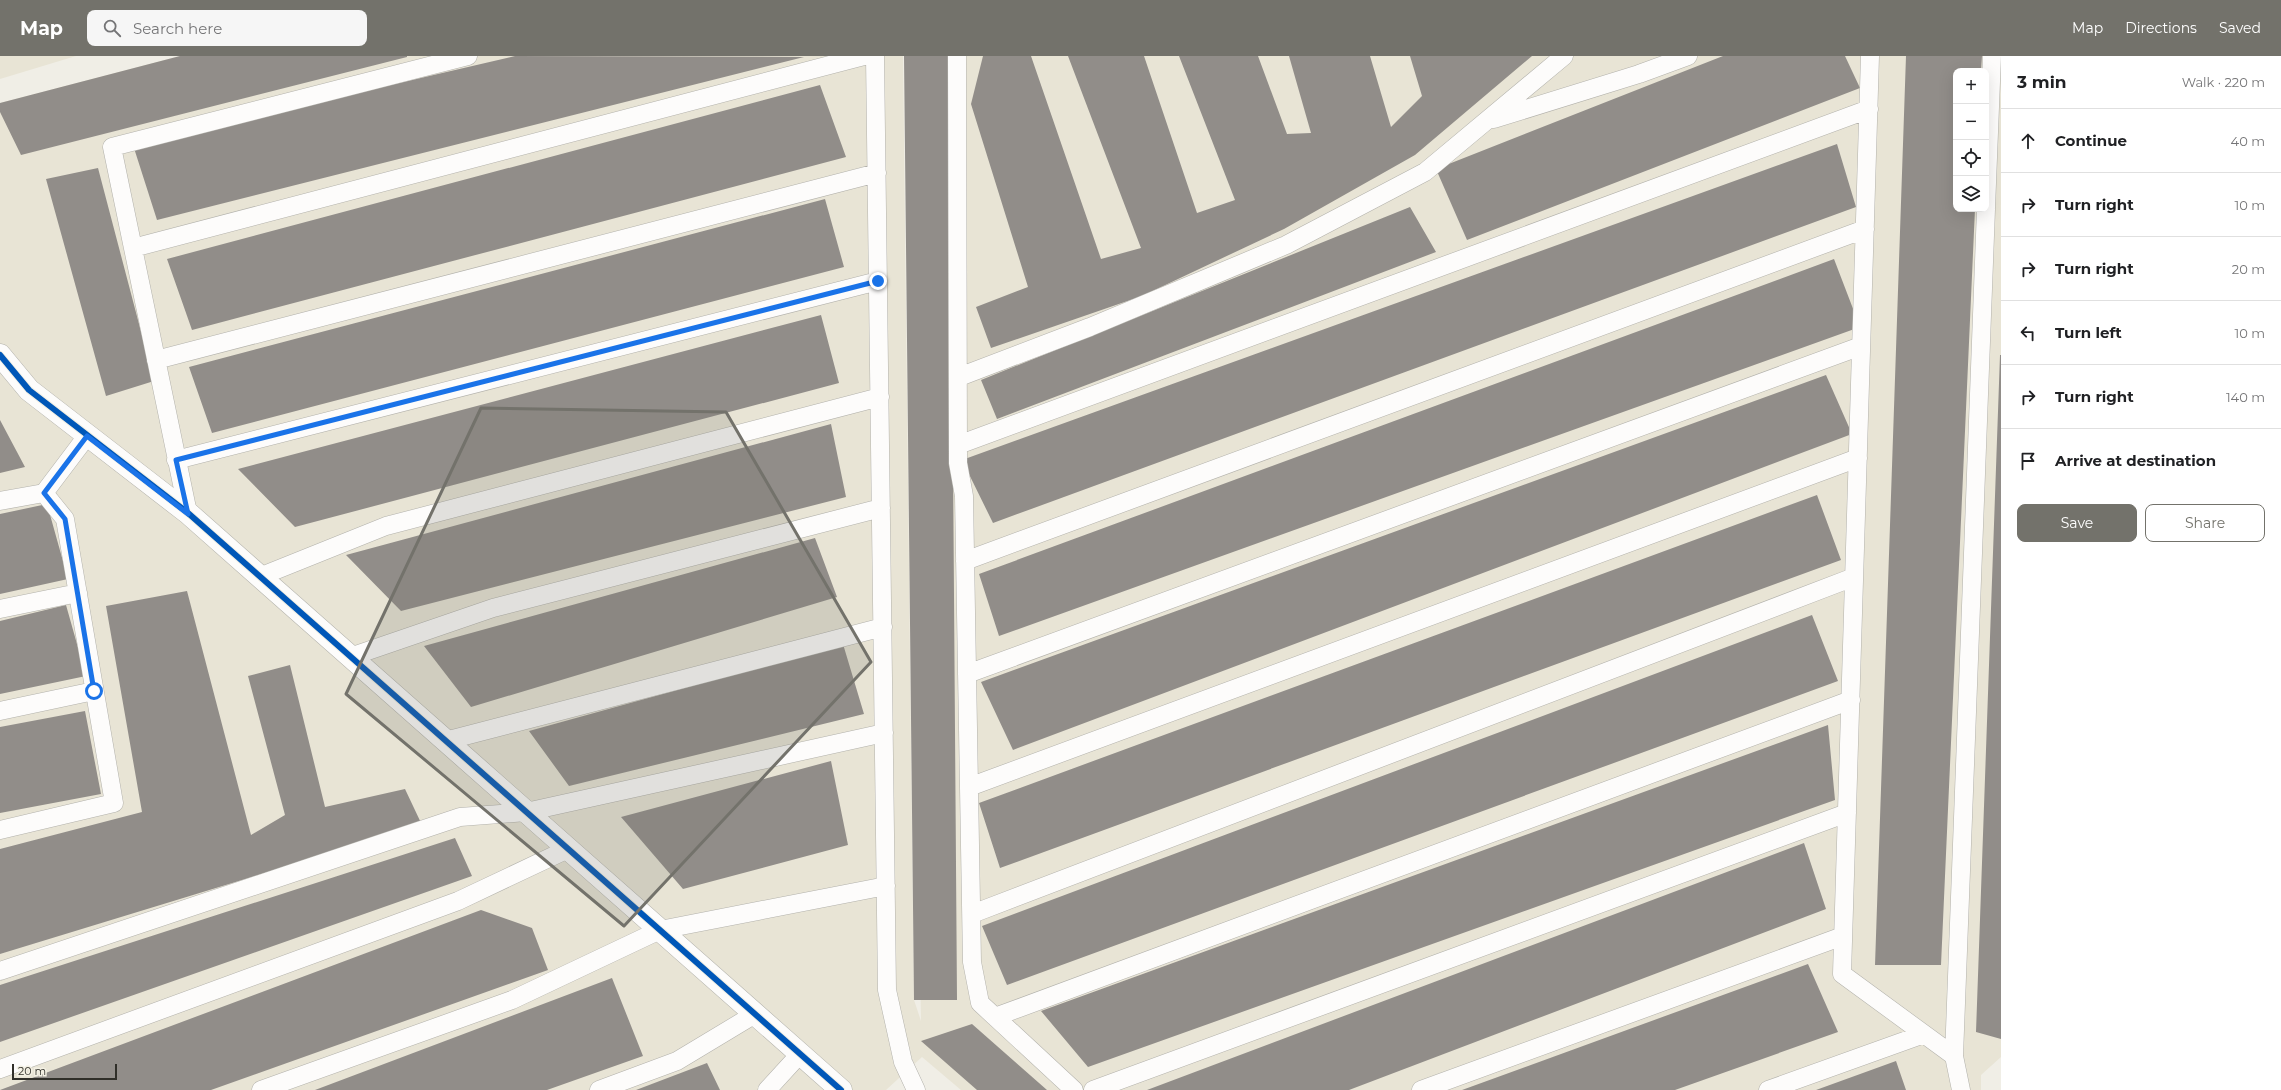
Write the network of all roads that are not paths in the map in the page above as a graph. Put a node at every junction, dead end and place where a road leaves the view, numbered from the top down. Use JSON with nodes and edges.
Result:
{"nodes":[{"id":1,"x":468,"y":56,"type":"edge"},
{"id":2,"x":864,"y":56,"type":"edge"},
{"id":3,"x":875,"y":56,"type":"edge"},
{"id":4,"x":957,"y":56,"type":"edge"},
{"id":5,"x":1564,"y":56,"type":"edge"},
{"id":6,"x":1688,"y":56,"type":"edge"},
{"id":7,"x":1870,"y":56,"type":"edge"},
{"id":8,"x":1992,"y":56,"type":"edge"},
{"id":9,"x":1869,"y":109,"type":"junction"},
{"id":10,"x":1486,"y":121,"type":"junction"},
{"id":11,"x":877,"y":173,"type":"junction"},
{"id":12,"x":1987,"y":176,"type":"edge"},
{"id":13,"x":1986,"y":212,"type":"edge"},
{"id":14,"x":1865,"y":229,"type":"junction"},
{"id":15,"x":132,"y":248,"type":"junction"},
{"id":16,"x":878,"y":281,"type":"junction"},
{"id":17,"x":1861,"y":346,"type":"junction"},
{"id":18,"x":156,"y":360,"type":"junction"},
{"id":19,"x":4,"y":367,"type":"edge"},
{"id":20,"x":959,"y":378,"type":"junction"},
{"id":21,"x":880,"y":398,"type":"junction"},
{"id":22,"x":87,"y":436,"type":"junction"},
{"id":23,"x":958,"y":445,"type":"junction"},
{"id":24,"x":1858,"y":458,"type":"junction"},
{"id":25,"x":176,"y":460,"type":"junction"},
{"id":26,"x":44,"y":493,"type":"junction"},
{"id":27,"x":0,"y":501,"type":"edge"},
{"id":28,"x":881,"y":508,"type":"junction"},
{"id":29,"x":188,"y":514,"type":"junction"},
{"id":30,"x":965,"y":561,"type":"junction"},
{"id":31,"x":259,"y":577,"type":"junction"},
{"id":32,"x":1854,"y":577,"type":"junction"},
{"id":33,"x":78,"y":593,"type":"junction"},
{"id":34,"x":0,"y":608,"type":"edge"},
{"id":35,"x":883,"y":627,"type":"junction"},
{"id":36,"x":350,"y":657,"type":"junction"},
{"id":37,"x":967,"y":674,"type":"junction"},
{"id":38,"x":94,"y":691,"type":"junction"},
{"id":39,"x":1850,"y":700,"type":"junction"},
{"id":40,"x":0,"y":711,"type":"edge"},
{"id":41,"x":884,"y":732,"type":"junction"},
{"id":42,"x":445,"y":741,"type":"junction"},
{"id":43,"x":969,"y":787,"type":"junction"},
{"id":44,"x":526,"y":812,"type":"junction"},
{"id":45,"x":1847,"y":812,"type":"junction"},
{"id":46,"x":0,"y":830,"type":"edge"},
{"id":47,"x":568,"y":849,"type":"junction"},
{"id":48,"x":886,"y":886,"type":"junction"},
{"id":49,"x":972,"y":914,"type":"junction"},
{"id":50,"x":660,"y":930,"type":"junction"},
{"id":51,"x":1843,"y":936,"type":"junction"},
{"id":52,"x":0,"y":971,"type":"edge"},
{"id":53,"x":755,"y":1014,"type":"junction"},
{"id":54,"x":995,"y":1017,"type":"junction"},
{"id":55,"x":1924,"y":1034,"type":"junction"},
{"id":56,"x":800,"y":1054,"type":"junction"},
{"id":57,"x":1954,"y":1056,"type":"junction"},
{"id":58,"x":0,"y":1069,"type":"edge"},
{"id":59,"x":261,"y":1090,"type":"edge"},
{"id":60,"x":599,"y":1090,"type":"edge"},
{"id":61,"x":766,"y":1090,"type":"edge"},
{"id":62,"x":842,"y":1090,"type":"edge"},
{"id":63,"x":916,"y":1090,"type":"edge"},
{"id":64,"x":1074,"y":1090,"type":"edge"},
{"id":65,"x":1093,"y":1090,"type":"edge"},
{"id":66,"x":1421,"y":1090,"type":"edge"},
{"id":67,"x":1768,"y":1090,"type":"edge"},
{"id":68,"x":1962,"y":1090,"type":"edge"}],
"edges":[{"from":1,"to":15,"type":"lane"},
{"from":2,"to":15,"type":"lane"},
{"from":3,"to":11,"type":"lane"},
{"from":4,"to":20,"type":"lane"},
{"from":5,"to":10,"type":"lane"},
{"from":6,"to":10,"type":"lane"},
{"from":7,"to":9,"type":"lane"},
{"from":8,"to":12,"type":"lane"},
{"from":9,"to":14,"type":"lane"},
{"from":9,"to":23,"type":"lane"},
{"from":10,"to":20,"type":"lane"},
{"from":11,"to":16,"type":"lane"},
{"from":11,"to":18,"type":"lane"},
{"from":13,"to":57,"type":"lane"},
{"from":14,"to":17,"type":"lane"},
{"from":14,"to":30,"type":"lane"},
{"from":15,"to":18,"type":"lane"},
{"from":16,"to":21,"type":"lane"},
{"from":16,"to":25,"type":"lane"},
{"from":17,"to":24,"type":"lane"},
{"from":17,"to":37,"type":"lane"},
{"from":18,"to":25,"type":"lane"},
{"from":19,"to":22,"type":"street"},
{"from":20,"to":23,"type":"lane"},
{"from":21,"to":28,"type":"lane"},
{"from":21,"to":31,"type":"lane"},
{"from":22,"to":26,"type":"lane"},
{"from":22,"to":29,"type":"street"},
{"from":23,"to":30,"type":"lane"},
{"from":24,"to":32,"type":"lane"},
{"from":24,"to":43,"type":"lane"},
{"from":25,"to":29,"type":"lane"},
{"from":26,"to":27,"type":"lane"},
{"from":26,"to":33,"type":"lane"},
{"from":28,"to":35,"type":"lane"},
{"from":28,"to":36,"type":"lane"},
{"from":29,"to":31,"type":"street"},
{"from":30,"to":37,"type":"lane"},
{"from":31,"to":36,"type":"street"},
{"from":32,"to":39,"type":"lane"},
{"from":32,"to":49,"type":"lane"},
{"from":33,"to":34,"type":"lane"},
{"from":33,"to":38,"type":"lane"},
{"from":35,"to":41,"type":"lane"},
{"from":35,"to":42,"type":"lane"},
{"from":36,"to":42,"type":"street"},
{"from":37,"to":43,"type":"lane"},
{"from":38,"to":40,"type":"lane"},
{"from":38,"to":46,"type":"lane"},
{"from":39,"to":45,"type":"lane"},
{"from":39,"to":54,"type":"lane"},
{"from":41,"to":44,"type":"lane"},
{"from":41,"to":48,"type":"lane"},
{"from":42,"to":44,"type":"street"},
{"from":43,"to":49,"type":"lane"},
{"from":44,"to":47,"type":"street"},
{"from":44,"to":52,"type":"lane"},
{"from":45,"to":51,"type":"lane"},
{"from":45,"to":65,"type":"lane"},
{"from":47,"to":50,"type":"street"},
{"from":47,"to":58,"type":"lane"},
{"from":48,"to":50,"type":"lane"},
{"from":48,"to":63,"type":"lane"},
{"from":49,"to":54,"type":"lane"},
{"from":50,"to":53,"type":"street"},
{"from":50,"to":59,"type":"lane"},
{"from":51,"to":55,"type":"lane"},
{"from":51,"to":66,"type":"lane"},
{"from":53,"to":56,"type":"street"},
{"from":53,"to":60,"type":"lane"},
{"from":54,"to":64,"type":"lane"},
{"from":55,"to":57,"type":"lane"},
{"from":55,"to":67,"type":"lane"},
{"from":56,"to":61,"type":"lane"},
{"from":56,"to":62,"type":"street"},
{"from":57,"to":68,"type":"lane"}]}
